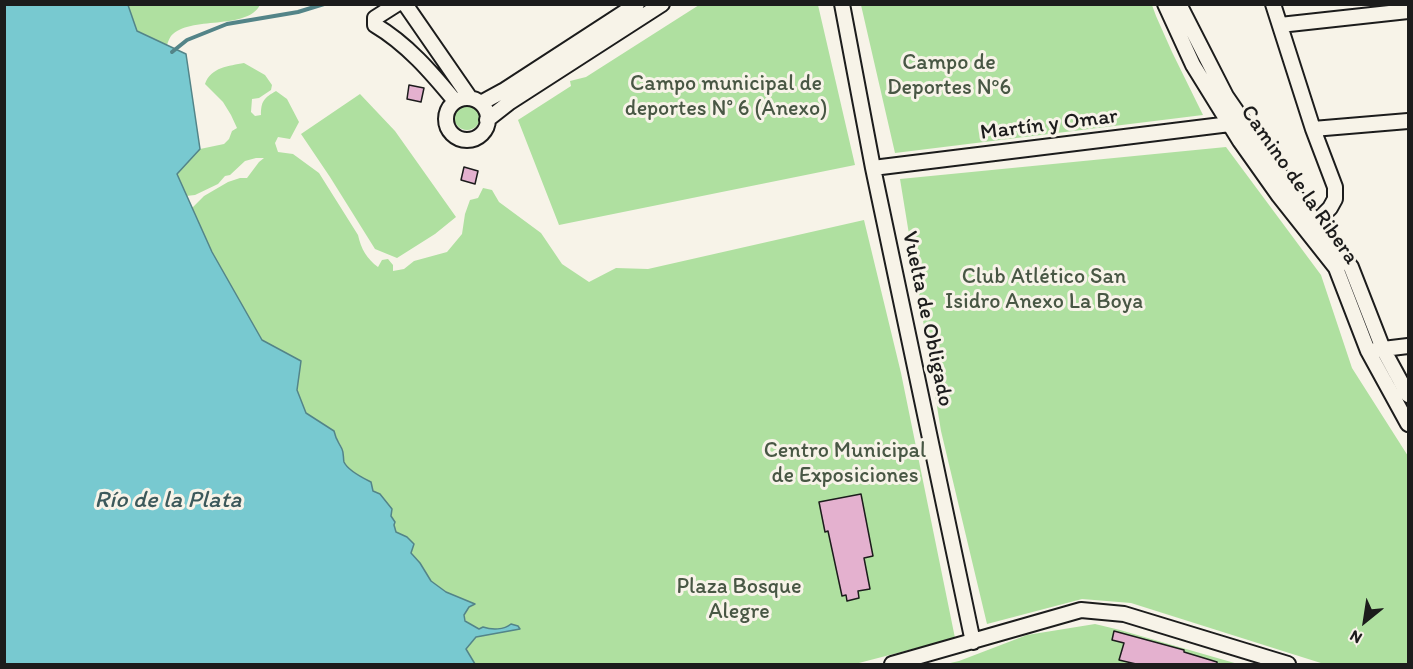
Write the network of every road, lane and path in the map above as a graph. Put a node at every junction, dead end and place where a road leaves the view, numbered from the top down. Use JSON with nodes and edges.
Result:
{"nodes":[{"id":1,"x":397,"y":4,"type":"edge"},
{"id":2,"x":405,"y":4,"type":"edge"},
{"id":3,"x":637,"y":4,"type":"edge"},
{"id":4,"x":662,"y":4,"type":"edge"},
{"id":5,"x":842,"y":4,"type":"edge"},
{"id":6,"x":1165,"y":4,"type":"edge"},
{"id":7,"x":1179,"y":4,"type":"edge"},
{"id":8,"x":1273,"y":4,"type":"edge"},
{"id":9,"x":1408,"y":11,"type":"edge"},
{"id":10,"x":1280,"y":25,"type":"junction"},
{"id":11,"x":455,"y":101,"type":"junction"},
{"id":12,"x":476,"y":101,"type":"junction"},
{"id":13,"x":488,"y":120,"type":"junction"},
{"id":14,"x":1408,"y":121,"type":"edge"},
{"id":15,"x":1230,"y":124,"type":"junction"},
{"id":16,"x":1313,"y":129,"type":"junction"},
{"id":17,"x":873,"y":168,"type":"junction"},
{"id":18,"x":1317,"y":222,"type":"junction"},
{"id":19,"x":1408,"y":346,"type":"edge"},
{"id":20,"x":1383,"y":349,"type":"junction"},
{"id":21,"x":1368,"y":351,"type":"junction"},
{"id":22,"x":1408,"y":395,"type":"edge"},
{"id":23,"x":1408,"y":424,"type":"edge"},
{"id":24,"x":973,"y":642,"type":"junction"},
{"id":25,"x":892,"y":664,"type":"edge"},
{"id":26,"x":1288,"y":664,"type":"edge"}],
"edges":[{"from":1,"to":11,"type":"street"},
{"from":2,"to":12,"type":"street"},
{"from":3,"to":12,"type":"street"},
{"from":4,"to":13,"type":"street"},
{"from":5,"to":17,"type":"street","name":"Vuelta de Obligado"},
{"from":6,"to":15,"type":"street","name":"Camino de la Ribera"},
{"from":7,"to":18,"type":"street","name":"Camino de la Ribera"},
{"from":8,"to":10,"type":"street","name":"Camino de la Ribera"},
{"from":9,"to":10,"type":"street"},
{"from":10,"to":16,"type":"street","name":"Camino de la Ribera"},
{"from":11,"to":12,"type":"street"},
{"from":11,"to":13,"type":"street"},
{"from":12,"to":13,"type":"street"},
{"from":14,"to":16,"type":"street"},
{"from":15,"to":17,"type":"street","name":"Martín y Omar"},
{"from":15,"to":21,"type":"street","name":"Camino de la Ribera"},
{"from":16,"to":18,"type":"street","name":"Camino de la Ribera"},
{"from":17,"to":24,"type":"street","name":"Vuelta de Obligado"},
{"from":18,"to":20,"type":"street","name":"Camino de la Ribera"},
{"from":19,"to":20,"type":"street"},
{"from":20,"to":21,"type":"street"},
{"from":20,"to":22,"type":"street","name":"Camino de la Ribera"},
{"from":21,"to":23,"type":"street","name":"Camino de la Ribera"},
{"from":24,"to":25,"type":"street"},
{"from":24,"to":26,"type":"street"}]}
